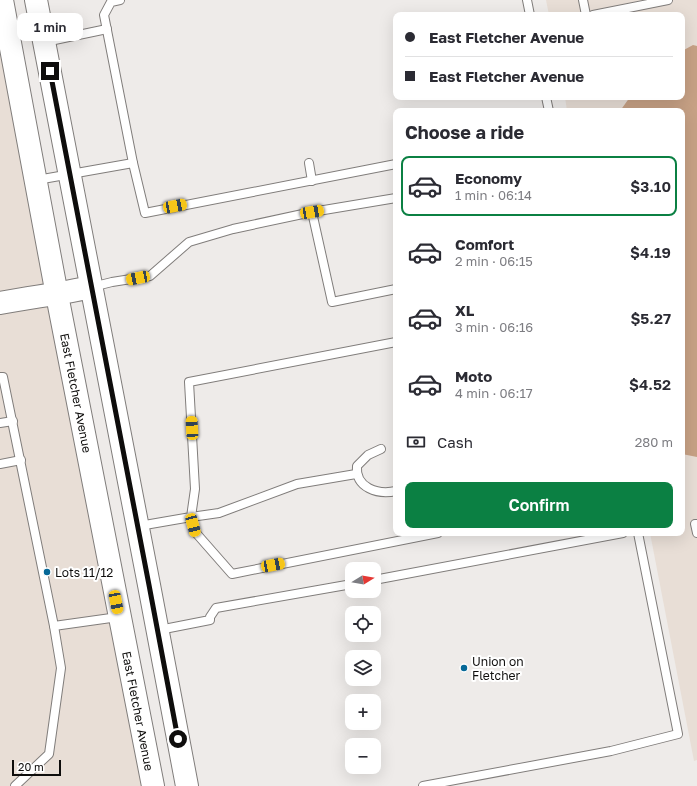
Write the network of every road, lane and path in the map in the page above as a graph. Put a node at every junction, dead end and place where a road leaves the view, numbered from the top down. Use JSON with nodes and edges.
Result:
{"nodes":[{"id":1,"x":2,"y":0,"type":"edge"},
{"id":2,"x":36,"y":0,"type":"edge"},
{"id":3,"x":120,"y":0,"type":"edge"},
{"id":4,"x":527,"y":0,"type":"edge"},
{"id":5,"x":583,"y":0,"type":"edge"},
{"id":6,"x":668,"y":0,"type":"edge"},
{"id":7,"x":529,"y":12,"type":"edge"},
{"id":8,"x":585,"y":12,"type":"edge"},
{"id":9,"x":608,"y":12,"type":"edge"},
{"id":10,"x":107,"y":29,"type":"junction"},
{"id":11,"x":44,"y":42,"type":"junction"},
{"id":12,"x":133,"y":163,"type":"junction"},
{"id":13,"x":309,"y":163,"type":"dead end"},
{"id":14,"x":393,"y":165,"type":"edge"},
{"id":15,"x":70,"y":174,"type":"junction"},
{"id":16,"x":36,"y":180,"type":"junction"},
{"id":17,"x":312,"y":181,"type":"junction"},
{"id":18,"x":393,"y":198,"type":"edge"},
{"id":19,"x":312,"y":212,"type":"junction"},
{"id":20,"x":92,"y":287,"type":"junction"},
{"id":21,"x":393,"y":290,"type":"edge"},
{"id":22,"x":57,"y":294,"type":"junction"},
{"id":23,"x":0,"y":303,"type":"edge"},
{"id":24,"x":393,"y":343,"type":"edge"},
{"id":25,"x":0,"y":377,"type":"edge"},
{"id":26,"x":13,"y":420,"type":"junction"},
{"id":27,"x":0,"y":423,"type":"edge"},
{"id":28,"x":381,"y":449,"type":"dead end"},
{"id":29,"x":21,"y":460,"type":"junction"},
{"id":30,"x":0,"y":464,"type":"edge"},
{"id":31,"x":356,"y":474,"type":"junction"},
{"id":32,"x":393,"y":491,"type":"edge"},
{"id":33,"x":191,"y":517,"type":"junction"},
{"id":34,"x":697,"y":524,"type":"edge"},
{"id":35,"x":138,"y":526,"type":"junction"},
{"id":36,"x":697,"y":533,"type":"edge"},
{"id":37,"x":423,"y":536,"type":"edge"},
{"id":38,"x":607,"y":536,"type":"edge"},
{"id":39,"x":639,"y":536,"type":"edge"},
{"id":40,"x":381,"y":579,"type":"edge"},
{"id":41,"x":345,"y":585,"type":"edge"},
{"id":42,"x":119,"y":617,"type":"junction"},
{"id":43,"x":54,"y":626,"type":"junction"},
{"id":44,"x":158,"y":630,"type":"junction"},
{"id":45,"x":15,"y":786,"type":"edge"},
{"id":46,"x":152,"y":786,"type":"edge"},
{"id":47,"x":187,"y":786,"type":"edge"},
{"id":48,"x":423,"y":786,"type":"edge"}],
"edges":[{"from":1,"to":16,"type":"main road","name":"East Fletcher Avenue"},
{"from":2,"to":11,"type":"main road"},
{"from":3,"to":10,"type":"lane"},
{"from":4,"to":7,"type":"lane"},
{"from":5,"to":8,"type":"lane"},
{"from":6,"to":9,"type":"lane"},
{"from":10,"to":11,"type":"lane"},
{"from":10,"to":12,"type":"lane"},
{"from":11,"to":15,"type":"main road"},
{"from":12,"to":15,"type":"lane"},
{"from":12,"to":17,"type":"lane"},
{"from":13,"to":17,"type":"lane"},
{"from":14,"to":17,"type":"lane"},
{"from":15,"to":16,"type":"lane"},
{"from":15,"to":20,"type":"main road"},
{"from":16,"to":22,"type":"main road","name":"East Fletcher Avenue"},
{"from":18,"to":19,"type":"lane"},
{"from":19,"to":20,"type":"lane"},
{"from":19,"to":21,"type":"lane"},
{"from":20,"to":22,"type":"main road"},
{"from":20,"to":35,"type":"main road"},
{"from":22,"to":23,"type":"main road"},
{"from":22,"to":42,"type":"main road","name":"East Fletcher Avenue"},
{"from":24,"to":33,"type":"lane"},
{"from":25,"to":26,"type":"lane"},
{"from":26,"to":27,"type":"lane"},
{"from":26,"to":29,"type":"lane"},
{"from":28,"to":31,"type":"lane"},
{"from":29,"to":30,"type":"lane"},
{"from":29,"to":43,"type":"lane"},
{"from":31,"to":32,"type":"lane"},
{"from":31,"to":33,"type":"lane"},
{"from":33,"to":35,"type":"lane"},
{"from":33,"to":37,"type":"lane"},
{"from":34,"to":36,"type":"lane"},
{"from":35,"to":44,"type":"main road"},
{"from":38,"to":40,"type":"lane"},
{"from":39,"to":48,"type":"lane"},
{"from":41,"to":44,"type":"lane"},
{"from":42,"to":43,"type":"lane"},
{"from":42,"to":46,"type":"main road","name":"East Fletcher Avenue"},
{"from":43,"to":45,"type":"lane"},
{"from":44,"to":47,"type":"main road"}]}
